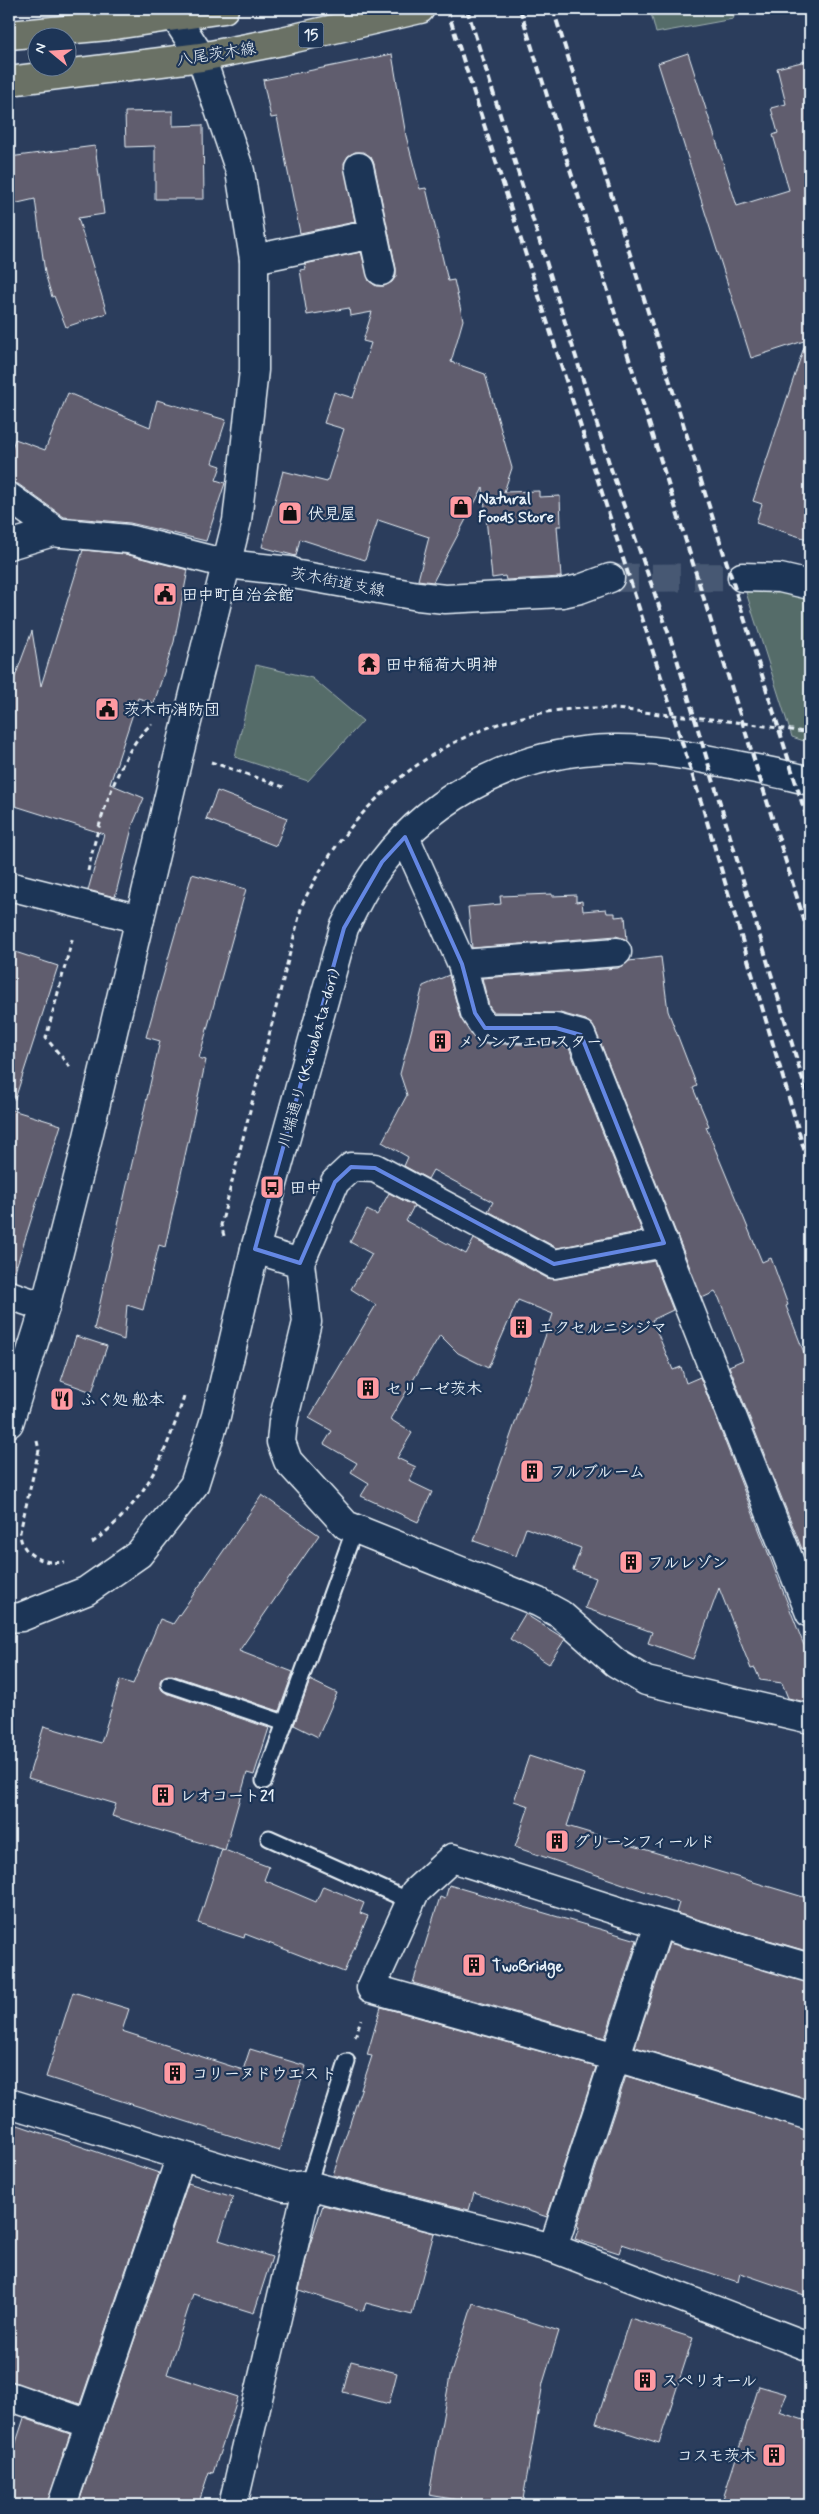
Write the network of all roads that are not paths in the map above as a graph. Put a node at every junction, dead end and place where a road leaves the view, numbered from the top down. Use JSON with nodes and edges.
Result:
{"nodes":[{"id":1,"x":224,"y":9,"type":"edge"},
{"id":2,"x":420,"y":9,"type":"edge"},
{"id":3,"x":172,"y":12,"type":"edge"},
{"id":4,"x":9,"y":35,"type":"edge"},
{"id":5,"x":201,"y":57,"type":"junction"},
{"id":6,"x":9,"y":81,"type":"edge"},
{"id":7,"x":359,"y":167,"type":"dead end"},
{"id":8,"x":373,"y":234,"type":"junction"},
{"id":9,"x":254,"y":259,"type":"junction"},
{"id":10,"x":381,"y":271,"type":"dead end"},
{"id":11,"x":9,"y":497,"type":"edge"},
{"id":12,"x":59,"y":533,"type":"junction"},
{"id":13,"x":9,"y":545,"type":"edge"},
{"id":14,"x":226,"y":564,"type":"junction"},
{"id":15,"x":610,"y":578,"type":"tunnel mouth"},
{"id":16,"x":742,"y":578,"type":"tunnel mouth"},
{"id":17,"x":810,"y":585,"type":"edge"},
{"id":18,"x":810,"y":781,"type":"edge"},
{"id":19,"x":405,"y":837,"type":"junction"},
{"id":20,"x":9,"y":886,"type":"edge"},
{"id":21,"x":140,"y":919,"type":"junction"},
{"id":22,"x":617,"y":952,"type":"dead end"},
{"id":23,"x":462,"y":964,"type":"junction"},
{"id":24,"x":664,"y":1243,"type":"junction"},
{"id":25,"x":255,"y":1249,"type":"junction"},
{"id":26,"x":300,"y":1263,"type":"junction"},
{"id":27,"x":9,"y":1295,"type":"edge"},
{"id":28,"x":45,"y":1307,"type":"junction"},
{"id":29,"x":9,"y":1423,"type":"edge"},
{"id":30,"x":355,"y":1528,"type":"junction"},
{"id":31,"x":810,"y":1613,"type":"edge"},
{"id":32,"x":9,"y":1618,"type":"edge"},
{"id":33,"x":169,"y":1684,"type":"dead end"},
{"id":34,"x":810,"y":1719,"type":"edge"},
{"id":35,"x":285,"y":1723,"type":"junction"},
{"id":36,"x":264,"y":1781,"type":"dead end"},
{"id":37,"x":269,"y":1838,"type":"dead end"},
{"id":38,"x":410,"y":1901,"type":"junction"},
{"id":39,"x":659,"y":1924,"type":"junction"},
{"id":40,"x":810,"y":1968,"type":"edge"},
{"id":41,"x":616,"y":2057,"type":"junction"},
{"id":42,"x":347,"y":2062,"type":"road end"},
{"id":43,"x":9,"y":2105,"type":"edge"},
{"id":44,"x":810,"y":2116,"type":"edge"},
{"id":45,"x":181,"y":2156,"type":"junction"},
{"id":46,"x":308,"y":2185,"type":"junction"},
{"id":47,"x":553,"y":2248,"type":"junction"},
{"id":48,"x":810,"y":2347,"type":"edge"},
{"id":49,"x":9,"y":2396,"type":"edge"},
{"id":50,"x":89,"y":2424,"type":"junction"},
{"id":51,"x":62,"y":2505,"type":"edge"},
{"id":52,"x":233,"y":2505,"type":"edge"}],
"edges":[{"from":1,"to":3,"type":"main road"},
{"from":2,"to":5,"type":"main road","name":"八尾茨木線","number":"15"},
{"from":3,"to":4,"type":"main road"},
{"from":3,"to":5,"type":"street"},
{"from":5,"to":6,"type":"main road","name":"八尾茨木線","number":"15"},
{"from":5,"to":9,"type":"street"},
{"from":7,"to":8,"type":"street"},
{"from":8,"to":9,"type":"street"},
{"from":8,"to":10,"type":"street"},
{"from":9,"to":14,"type":"street"},
{"from":11,"to":12,"type":"street"},
{"from":12,"to":13,"type":"street","name":"茨木街道支線"},
{"from":12,"to":14,"type":"street","name":"茨木街道支線"},
{"from":14,"to":15,"type":"street","name":"茨木街道支線"},
{"from":14,"to":21,"type":"street"},
{"from":16,"to":17,"type":"street"},
{"from":18,"to":19,"type":"street","name":"川端通り (Kawabata-dori)"},
{"from":19,"to":23,"type":"street"},
{"from":19,"to":25,"type":"street","name":"川端通り (Kawabata-dori)"},
{"from":20,"to":21,"type":"street"},
{"from":21,"to":28,"type":"street"},
{"from":22,"to":23,"type":"street"},
{"from":23,"to":24,"type":"street"},
{"from":24,"to":26,"type":"street"},
{"from":24,"to":31,"type":"street"},
{"from":25,"to":26,"type":"street"},
{"from":25,"to":32,"type":"street","name":"川端通り (Kawabata-dori)"},
{"from":26,"to":30,"type":"street"},
{"from":27,"to":28,"type":"street"},
{"from":28,"to":29,"type":"street"},
{"from":30,"to":34,"type":"street"},
{"from":30,"to":35,"type":"lane"},
{"from":33,"to":35,"type":"lane"},
{"from":35,"to":36,"type":"lane"},
{"from":37,"to":38,"type":"lane"},
{"from":38,"to":39,"type":"street"},
{"from":38,"to":41,"type":"street"},
{"from":39,"to":40,"type":"street"},
{"from":39,"to":41,"type":"street"},
{"from":41,"to":44,"type":"street"},
{"from":41,"to":47,"type":"street"},
{"from":42,"to":46,"type":"lane"},
{"from":43,"to":45,"type":"street"},
{"from":45,"to":46,"type":"street"},
{"from":45,"to":50,"type":"street"},
{"from":46,"to":47,"type":"street"},
{"from":46,"to":52,"type":"street"},
{"from":47,"to":48,"type":"street"},
{"from":49,"to":50,"type":"street"},
{"from":50,"to":51,"type":"street"}]}
